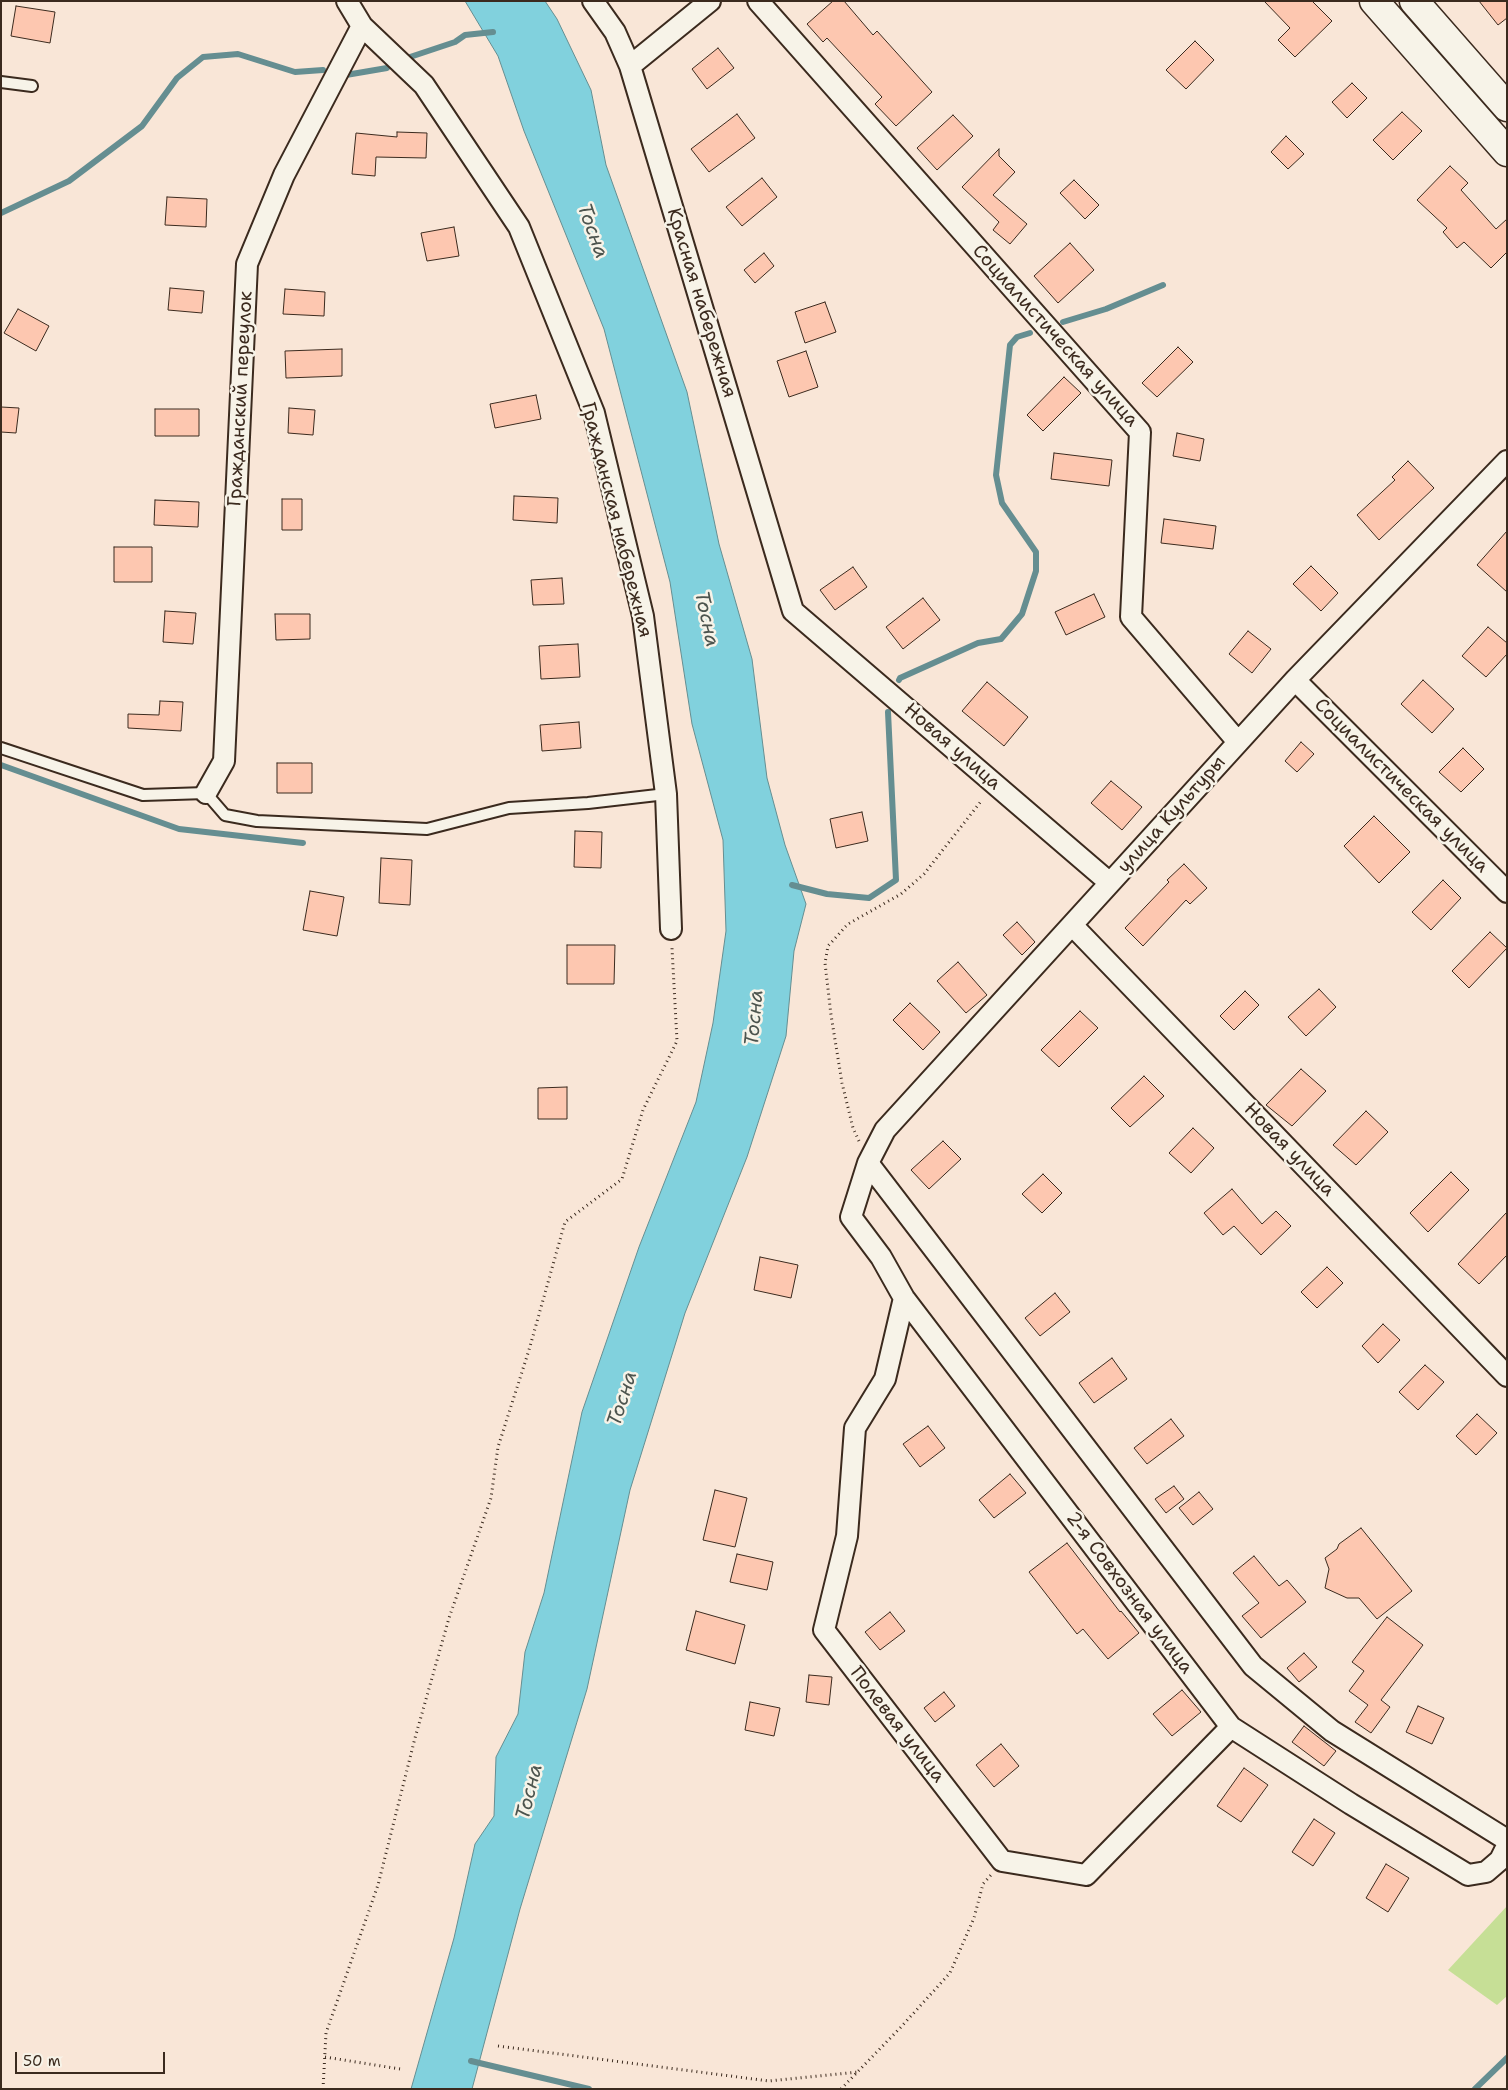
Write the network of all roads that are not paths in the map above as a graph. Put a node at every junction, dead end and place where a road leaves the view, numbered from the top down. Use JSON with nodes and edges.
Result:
{"nodes":[{"id":1,"x":347,"y":1,"type":"edge"},
{"id":2,"x":594,"y":1,"type":"edge"},
{"id":3,"x":710,"y":1,"type":"edge"},
{"id":4,"x":758,"y":1,"type":"edge"},
{"id":5,"x":1374,"y":1,"type":"edge"},
{"id":6,"x":1414,"y":1,"type":"edge"},
{"id":7,"x":362,"y":26,"type":"junction"},
{"id":8,"x":630,"y":66,"type":"junction"},
{"id":9,"x":1,"y":82,"type":"edge"},
{"id":10,"x":32,"y":86,"type":"dead end"},
{"id":11,"x":1507,"y":107,"type":"edge"},
{"id":12,"x":1507,"y":152,"type":"edge"},
{"id":13,"x":1507,"y":461,"type":"edge"},
{"id":14,"x":793,"y":611,"type":"joint"},
{"id":15,"x":1295,"y":680,"type":"junction"},
{"id":16,"x":1238,"y":742,"type":"junction"},
{"id":17,"x":1,"y":748,"type":"edge"},
{"id":18,"x":206,"y":793,"type":"junction"},
{"id":19,"x":666,"y":794,"type":"junction"},
{"id":20,"x":1110,"y":883,"type":"junction"},
{"id":21,"x":1507,"y":892,"type":"edge"},
{"id":22,"x":1072,"y":925,"type":"junction"},
{"id":23,"x":671,"y":929,"type":"road end"},
{"id":24,"x":868,"y":1163,"type":"junction"},
{"id":25,"x":860,"y":1186,"type":"joint"},
{"id":26,"x":904,"y":1298,"type":"junction"},
{"id":27,"x":1507,"y":1376,"type":"edge"},
{"id":28,"x":1231,"y":1727,"type":"junction"},
{"id":29,"x":1507,"y":1840,"type":"edge"},
{"id":30,"x":1507,"y":1846,"type":"edge"}],
"edges":[{"from":1,"to":7,"type":"street","name":"Гражданская набережная"},
{"from":2,"to":8,"type":"street","name":"Красная набережная"},
{"from":3,"to":8,"type":"street"},
{"from":4,"to":16,"type":"street","name":"Социалистическая улица"},
{"from":5,"to":12,"type":"main road"},
{"from":6,"to":11,"type":"main road"},
{"from":7,"to":18,"type":"street","name":"Гражданский переулок"},
{"from":7,"to":19,"type":"street","name":"Гражданская набережная"},
{"from":8,"to":14,"type":"street","name":"Красная набережная"},
{"from":9,"to":10,"type":"lane"},
{"from":13,"to":15,"type":"street","name":"улица Культуры"},
{"from":14,"to":20,"type":"street","name":"Новая улица"},
{"from":15,"to":16,"type":"street","name":"улица Культуры"},
{"from":15,"to":21,"type":"street","name":"Социалистическая улица"},
{"from":16,"to":20,"type":"street","name":"улица Культуры"},
{"from":17,"to":18,"type":"lane"},
{"from":18,"to":19,"type":"lane"},
{"from":19,"to":23,"type":"street","name":"Гражданская набережная"},
{"from":20,"to":22,"type":"street","name":"улица Культуры"},
{"from":22,"to":24,"type":"street","name":"улица Культуры"},
{"from":22,"to":27,"type":"street","name":"Новая улица"},
{"from":24,"to":25,"type":"street","name":"улица Культуры"},
{"from":24,"to":29,"type":"street"},
{"from":25,"to":26,"type":"street","name":"2-я Совхозная улица"},
{"from":26,"to":28,"type":"street","name":"2-я Совхозная улица"},
{"from":26,"to":28,"type":"street","name":"Полевая улица"},
{"from":28,"to":30,"type":"street","name":"2-я Совхозная улица"}]}
